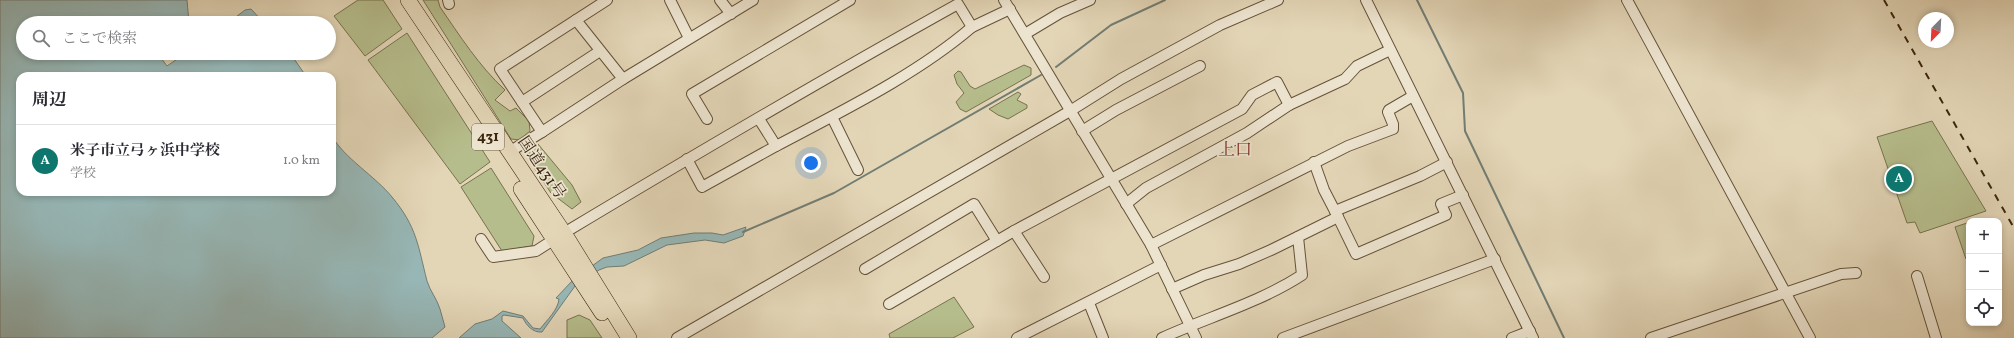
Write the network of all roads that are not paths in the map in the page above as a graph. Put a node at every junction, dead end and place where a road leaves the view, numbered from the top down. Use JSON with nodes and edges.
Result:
{"nodes":[{"id":1,"x":399,"y":0,"type":"edge"},
{"id":2,"x":408,"y":0,"type":"edge"},
{"id":3,"x":607,"y":0,"type":"edge"},
{"id":4,"x":670,"y":0,"type":"edge"},
{"id":5,"x":720,"y":0,"type":"edge"},
{"id":6,"x":753,"y":0,"type":"edge"},
{"id":7,"x":850,"y":0,"type":"edge"},
{"id":8,"x":1090,"y":0,"type":"edge"},
{"id":9,"x":1278,"y":0,"type":"edge"},
{"id":10,"x":1366,"y":0,"type":"edge"},
{"id":11,"x":1627,"y":0,"type":"edge"},
{"id":12,"x":591,"y":4,"type":"edge"},
{"id":13,"x":1007,"y":4,"type":"edge"},
{"id":14,"x":731,"y":14,"type":"junction"},
{"id":15,"x":576,"y":20,"type":"junction"},
{"id":16,"x":972,"y":27,"type":"junction"},
{"id":17,"x":1025,"y":34,"type":"junction"},
{"id":18,"x":689,"y":38,"type":"junction"},
{"id":19,"x":1390,"y":50,"type":"junction"},
{"id":20,"x":600,"y":51,"type":"junction"},
{"id":21,"x":1200,"y":66,"type":"dead end"},
{"id":22,"x":623,"y":79,"type":"junction"},
{"id":23,"x":1413,"y":96,"type":"junction"},
{"id":24,"x":522,"y":102,"type":"junction"},
{"id":25,"x":1289,"y":105,"type":"junction"},
{"id":26,"x":1070,"y":111,"type":"junction"},
{"id":27,"x":832,"y":117,"type":"junction"},
{"id":28,"x":707,"y":119,"type":"dead end"},
{"id":29,"x":759,"y":119,"type":"junction"},
{"id":30,"x":1082,"y":131,"type":"junction"},
{"id":31,"x":542,"y":132,"type":"junction"},
{"id":32,"x":776,"y":146,"type":"junction"},
{"id":33,"x":509,"y":152,"type":"junction"},
{"id":34,"x":687,"y":159,"type":"junction"},
{"id":35,"x":1314,"y":162,"type":"junction"},
{"id":36,"x":1446,"y":162,"type":"junction"},
{"id":37,"x":858,"y":170,"type":"dead end"},
{"id":38,"x":1112,"y":179,"type":"junction"},
{"id":39,"x":1463,"y":195,"type":"junction"},
{"id":40,"x":1126,"y":204,"type":"junction"},
{"id":41,"x":1336,"y":214,"type":"junction"},
{"id":42,"x":1014,"y":230,"type":"junction"},
{"id":43,"x":559,"y":236,"type":"junction"},
{"id":44,"x":1298,"y":237,"type":"junction"},
{"id":45,"x":481,"y":239,"type":"dead end"},
{"id":46,"x":997,"y":241,"type":"junction"},
{"id":47,"x":1151,"y":245,"type":"junction"},
{"id":48,"x":1495,"y":258,"type":"junction"},
{"id":49,"x":1161,"y":265,"type":"junction"},
{"id":50,"x":865,"y":269,"type":"dead end"},
{"id":51,"x":1856,"y":273,"type":"dead end"},
{"id":52,"x":584,"y":275,"type":"junction"},
{"id":53,"x":1917,"y":276,"type":"dead end"},
{"id":54,"x":1044,"y":277,"type":"dead end"},
{"id":55,"x":1172,"y":289,"type":"junction"},
{"id":56,"x":1785,"y":292,"type":"junction"},
{"id":57,"x":1089,"y":303,"type":"junction"},
{"id":58,"x":889,"y":304,"type":"dead end"},
{"id":59,"x":1190,"y":325,"type":"junction"},
{"id":60,"x":1532,"y":335,"type":"edge"},
{"id":61,"x":618,"y":338,"type":"edge"},
{"id":62,"x":629,"y":338,"type":"edge"},
{"id":63,"x":677,"y":338,"type":"edge"},
{"id":64,"x":1018,"y":338,"type":"edge"},
{"id":65,"x":1103,"y":338,"type":"edge"},
{"id":66,"x":1162,"y":338,"type":"edge"},
{"id":67,"x":1196,"y":338,"type":"edge"},
{"id":68,"x":1283,"y":338,"type":"edge"},
{"id":69,"x":1512,"y":338,"type":"edge"},
{"id":70,"x":1651,"y":338,"type":"edge"},
{"id":71,"x":1810,"y":338,"type":"edge"},
{"id":72,"x":1936,"y":338,"type":"edge"}],
"edges":[{"from":1,"to":43,"type":"highway","name":"国道431号","number":"431"},
{"from":2,"to":33,"type":"highway","name":"国道431号","number":"431"},
{"from":3,"to":12,"type":"street"},
{"from":4,"to":18,"type":"street"},
{"from":5,"to":14,"type":"street"},
{"from":6,"to":14,"type":"street"},
{"from":7,"to":28,"type":"street"},
{"from":8,"to":17,"type":"street"},
{"from":9,"to":26,"type":"street"},
{"from":10,"to":19,"type":"street"},
{"from":11,"to":56,"type":"street"},
{"from":12,"to":15,"type":"street"},
{"from":13,"to":16,"type":"street"},
{"from":13,"to":17,"type":"street"},
{"from":14,"to":18,"type":"street"},
{"from":15,"to":20,"type":"street"},
{"from":15,"to":24,"type":"street"},
{"from":16,"to":27,"type":"street"},
{"from":16,"to":29,"type":"street"},
{"from":17,"to":26,"type":"street"},
{"from":18,"to":22,"type":"street"},
{"from":19,"to":23,"type":"street"},
{"from":19,"to":25,"type":"street"},
{"from":20,"to":22,"type":"street"},
{"from":20,"to":24,"type":"street"},
{"from":21,"to":30,"type":"street"},
{"from":22,"to":31,"type":"street"},
{"from":23,"to":35,"type":"street"},
{"from":23,"to":36,"type":"street"},
{"from":24,"to":31,"type":"street"},
{"from":25,"to":38,"type":"street"},
{"from":25,"to":40,"type":"street"},
{"from":26,"to":30,"type":"street"},
{"from":26,"to":63,"type":"street"},
{"from":27,"to":32,"type":"street"},
{"from":27,"to":37,"type":"street"},
{"from":29,"to":32,"type":"street"},
{"from":29,"to":34,"type":"street"},
{"from":30,"to":38,"type":"street"},
{"from":31,"to":33,"type":"street"},
{"from":32,"to":34,"type":"street"},
{"from":33,"to":43,"type":"highway","name":"国道431号","number":"431"},
{"from":34,"to":43,"type":"street"},
{"from":35,"to":41,"type":"street"},
{"from":35,"to":47,"type":"street"},
{"from":36,"to":39,"type":"street"},
{"from":36,"to":41,"type":"street"},
{"from":38,"to":40,"type":"street"},
{"from":38,"to":42,"type":"street"},
{"from":39,"to":41,"type":"street"},
{"from":39,"to":48,"type":"street"},
{"from":40,"to":47,"type":"street"},
{"from":41,"to":44,"type":"street"},
{"from":42,"to":46,"type":"street"},
{"from":42,"to":54,"type":"street"},
{"from":43,"to":45,"type":"street"},
{"from":43,"to":52,"type":"highway","name":"国道431号","number":"431"},
{"from":44,"to":55,"type":"street"},
{"from":44,"to":59,"type":"street"},
{"from":46,"to":50,"type":"street"},
{"from":46,"to":58,"type":"street"},
{"from":47,"to":49,"type":"street"},
{"from":48,"to":60,"type":"street"},
{"from":48,"to":68,"type":"street"},
{"from":49,"to":55,"type":"street"},
{"from":49,"to":57,"type":"street"},
{"from":51,"to":56,"type":"street"},
{"from":52,"to":61,"type":"highway","name":"国道431号","number":"431"},
{"from":52,"to":62,"type":"highway","name":"国道431号","number":"431"},
{"from":53,"to":72,"type":"street"},
{"from":55,"to":59,"type":"street"},
{"from":56,"to":70,"type":"street"},
{"from":56,"to":71,"type":"street"},
{"from":57,"to":64,"type":"street"},
{"from":57,"to":65,"type":"street"},
{"from":59,"to":66,"type":"street"},
{"from":59,"to":67,"type":"street"},
{"from":60,"to":69,"type":"street"}]}
